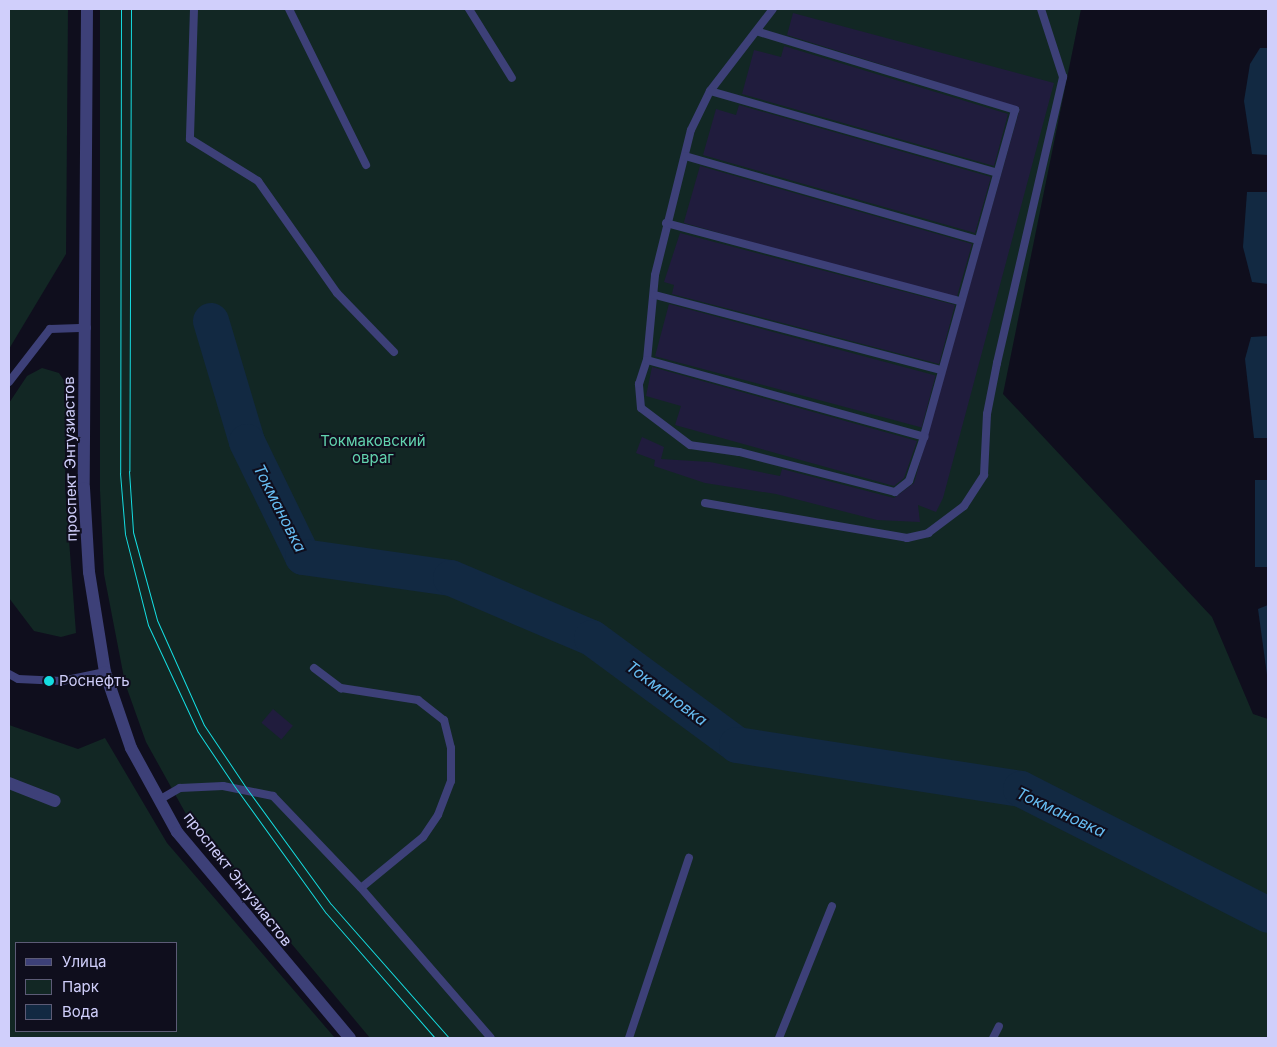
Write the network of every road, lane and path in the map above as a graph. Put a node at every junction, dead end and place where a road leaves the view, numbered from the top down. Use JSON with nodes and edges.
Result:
{"nodes":[{"id":1,"x":87,"y":9,"type":"edge"},
{"id":2,"x":194,"y":9,"type":"edge"},
{"id":3,"x":288,"y":9,"type":"edge"},
{"id":4,"x":469,"y":9,"type":"edge"},
{"id":5,"x":773,"y":9,"type":"edge"},
{"id":6,"x":1041,"y":9,"type":"edge"},
{"id":7,"x":759,"y":32,"type":"junction"},
{"id":8,"x":512,"y":78,"type":"dead end"},
{"id":9,"x":710,"y":91,"type":"junction"},
{"id":10,"x":685,"y":156,"type":"junction"},
{"id":11,"x":366,"y":165,"type":"dead end"},
{"id":12,"x":996,"y":173,"type":"junction"},
{"id":13,"x":666,"y":223,"type":"junction"},
{"id":14,"x":978,"y":240,"type":"junction"},
{"id":15,"x":655,"y":295,"type":"junction"},
{"id":16,"x":960,"y":301,"type":"junction"},
{"id":17,"x":86,"y":328,"type":"junction"},
{"id":18,"x":394,"y":352,"type":"dead end"},
{"id":19,"x":647,"y":360,"type":"junction"},
{"id":20,"x":940,"y":370,"type":"junction"},
{"id":21,"x":9,"y":382,"type":"edge"},
{"id":22,"x":924,"y":437,"type":"junction"},
{"id":23,"x":705,"y":502,"type":"dead end"},
{"id":24,"x":314,"y":668,"type":"dead end"},
{"id":25,"x":105,"y":672,"type":"junction"},
{"id":26,"x":9,"y":674,"type":"edge"},
{"id":27,"x":9,"y":783,"type":"edge"},
{"id":28,"x":159,"y":800,"type":"junction"},
{"id":29,"x":55,"y":801,"type":"dead end"},
{"id":30,"x":689,"y":858,"type":"dead end"},
{"id":31,"x":361,"y":888,"type":"junction"},
{"id":32,"x":832,"y":906,"type":"dead end"},
{"id":33,"x":999,"y":1026,"type":"dead end"},
{"id":34,"x":350,"y":1038,"type":"edge"},
{"id":35,"x":491,"y":1038,"type":"edge"},
{"id":36,"x":629,"y":1038,"type":"edge"},
{"id":37,"x":779,"y":1038,"type":"edge"},
{"id":38,"x":992,"y":1038,"type":"edge"}],
"edges":[{"from":1,"to":17,"type":"street","name":"проспект Энтузиастов"},
{"from":2,"to":18,"type":"lane"},
{"from":3,"to":11,"type":"lane"},
{"from":4,"to":8,"type":"lane"},
{"from":5,"to":7,"type":"lane"},
{"from":6,"to":23,"type":"lane"},
{"from":7,"to":9,"type":"lane"},
{"from":7,"to":12,"type":"lane"},
{"from":9,"to":10,"type":"lane"},
{"from":9,"to":12,"type":"lane"},
{"from":10,"to":13,"type":"lane"},
{"from":10,"to":14,"type":"lane"},
{"from":12,"to":14,"type":"lane"},
{"from":13,"to":15,"type":"lane"},
{"from":13,"to":16,"type":"lane"},
{"from":14,"to":16,"type":"lane"},
{"from":15,"to":19,"type":"lane"},
{"from":15,"to":20,"type":"lane"},
{"from":16,"to":20,"type":"lane"},
{"from":17,"to":21,"type":"lane"},
{"from":17,"to":25,"type":"street","name":"проспект Энтузиастов"},
{"from":19,"to":22,"type":"lane"},
{"from":19,"to":22,"type":"lane"},
{"from":20,"to":22,"type":"lane"},
{"from":24,"to":31,"type":"lane"},
{"from":25,"to":26,"type":"lane"},
{"from":25,"to":28,"type":"street","name":"проспект Энтузиастов"},
{"from":27,"to":29,"type":"street"},
{"from":28,"to":31,"type":"lane"},
{"from":28,"to":34,"type":"street","name":"проспект Энтузиастов"},
{"from":30,"to":36,"type":"lane"},
{"from":31,"to":35,"type":"lane"},
{"from":32,"to":37,"type":"lane"},
{"from":33,"to":38,"type":"lane"}]}
